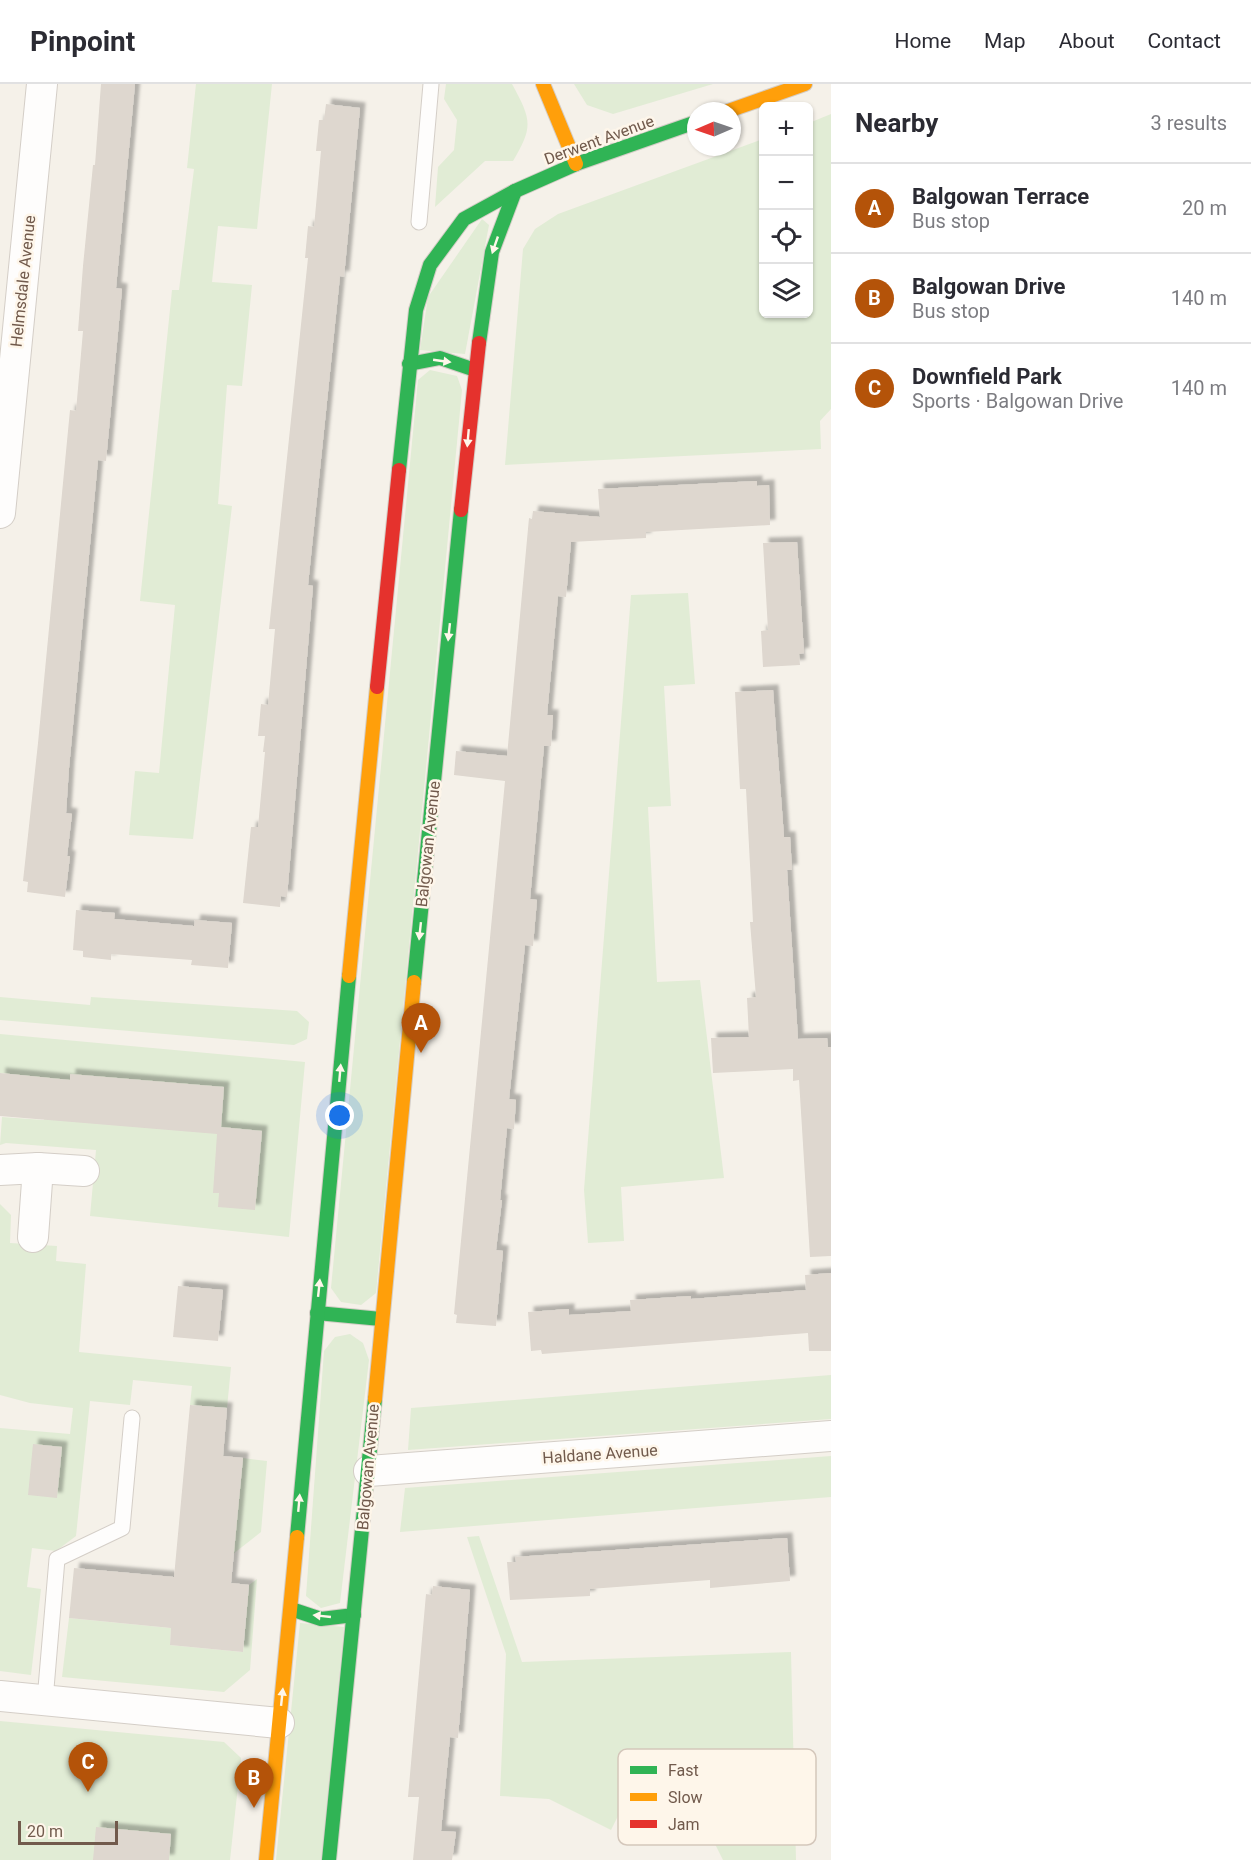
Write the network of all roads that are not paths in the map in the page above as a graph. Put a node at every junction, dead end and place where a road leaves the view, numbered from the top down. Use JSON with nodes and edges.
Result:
{"nodes":[{"id":1,"x":42,"y":84,"type":"edge"},
{"id":2,"x":431,"y":84,"type":"edge"},
{"id":3,"x":543,"y":84,"type":"edge"},
{"id":4,"x":805,"y":84,"type":"edge"},
{"id":5,"x":741,"y":106,"type":"edge"},
{"id":6,"x":687,"y":125,"type":"edge"},
{"id":7,"x":576,"y":164,"type":"junction"},
{"id":8,"x":515,"y":191,"type":"junction"},
{"id":9,"x":419,"y":222,"type":"dead end"},
{"id":10,"x":409,"y":364,"type":"junction"},
{"id":11,"x":7,"y":370,"type":"edge"},
{"id":12,"x":475,"y":370,"type":"junction"},
{"id":13,"x":0,"y":513,"type":"edge"},
{"id":14,"x":38,"y":1168,"type":"junction"},
{"id":15,"x":0,"y":1170,"type":"edge"},
{"id":16,"x":84,"y":1171,"type":"dead end"},
{"id":17,"x":33,"y":1237,"type":"dead end"},
{"id":18,"x":317,"y":1313,"type":"junction"},
{"id":19,"x":381,"y":1319,"type":"junction"},
{"id":20,"x":132,"y":1418,"type":"dead end"},
{"id":21,"x":831,"y":1436,"type":"edge"},
{"id":22,"x":369,"y":1471,"type":"junction"},
{"id":23,"x":291,"y":1609,"type":"junction"},
{"id":24,"x":354,"y":1615,"type":"junction"},
{"id":25,"x":0,"y":1696,"type":"edge"},
{"id":26,"x":45,"y":1700,"type":"junction"},
{"id":27,"x":279,"y":1723,"type":"junction"},
{"id":28,"x":266,"y":1860,"type":"edge"},
{"id":29,"x":329,"y":1860,"type":"edge"}],
"edges":[{"from":1,"to":11,"type":"street","name":"Helmsdale Avenue"},
{"from":2,"to":9,"type":"lane"},
{"from":3,"to":7,"type":"street"},
{"from":4,"to":5,"type":"street"},
{"from":6,"to":7,"type":"street","name":"Derwent Avenue"},
{"from":7,"to":8,"type":"street","name":"Derwent Avenue"},
{"from":8,"to":10,"type":"street"},
{"from":8,"to":12,"type":"street","name":"Balgowan Avenue","one_way":true},
{"from":10,"to":12,"type":"street","one_way":true},
{"from":18,"to":10,"type":"street","one_way":true},
{"from":11,"to":13,"type":"street","name":"Helmsdale Avenue"},
{"from":12,"to":19,"type":"street","name":"Balgowan Avenue","one_way":true},
{"from":14,"to":15,"type":"street"},
{"from":14,"to":16,"type":"street"},
{"from":14,"to":17,"type":"street"},
{"from":18,"to":19,"type":"street"},
{"from":23,"to":18,"type":"street","one_way":true},
{"from":19,"to":22,"type":"street","name":"Balgowan Avenue"},
{"from":20,"to":26,"type":"lane"},
{"from":21,"to":22,"type":"street","name":"Haldane Avenue"},
{"from":22,"to":24,"type":"street","name":"Balgowan Avenue"},
{"from":24,"to":23,"type":"street","one_way":true},
{"from":27,"to":23,"type":"street","one_way":true},
{"from":24,"to":29,"type":"street","name":"Balgowan Avenue"},
{"from":25,"to":26,"type":"street"},
{"from":26,"to":27,"type":"street"},
{"from":27,"to":28,"type":"street"}]}
